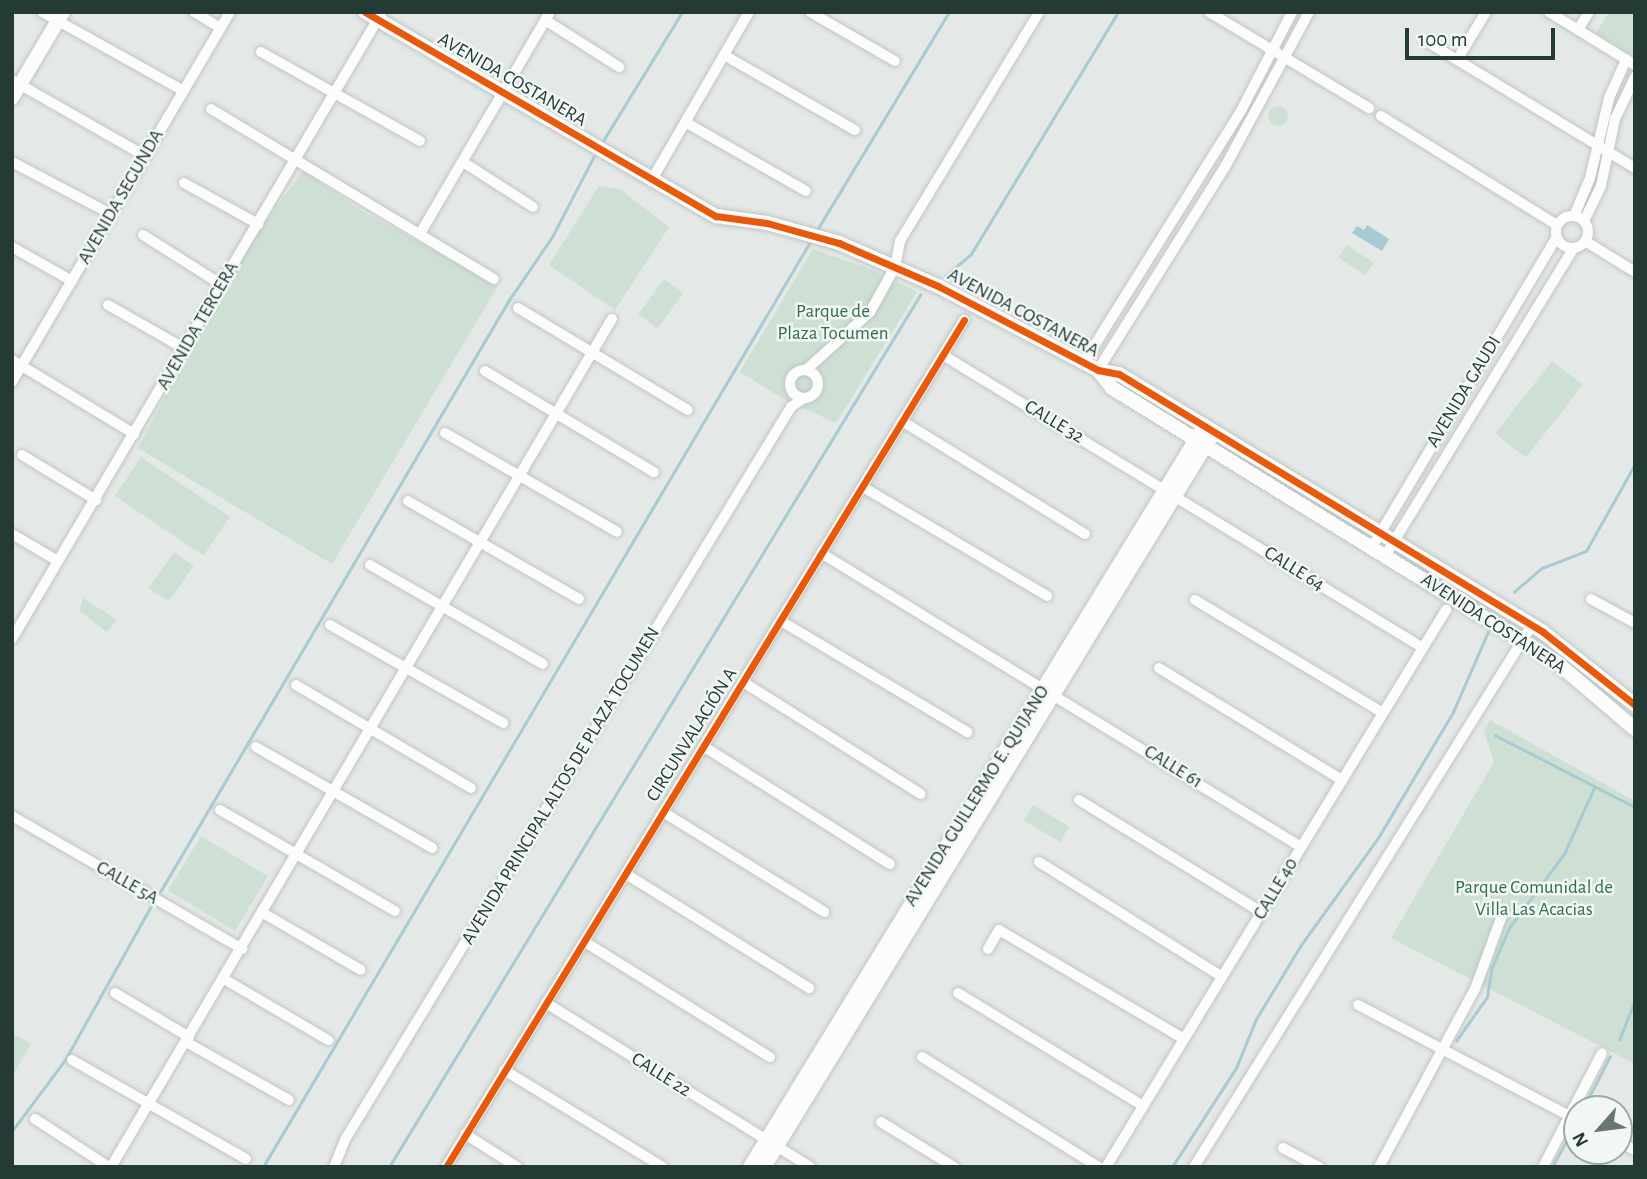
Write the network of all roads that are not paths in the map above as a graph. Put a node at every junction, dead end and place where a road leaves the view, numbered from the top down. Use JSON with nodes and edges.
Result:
{"nodes":[{"id":1,"x":42,"y":12,"type":"edge"},
{"id":2,"x":194,"y":12,"type":"edge"},
{"id":3,"x":230,"y":12,"type":"edge"},
{"id":4,"x":749,"y":12,"type":"edge"},
{"id":5,"x":810,"y":12,"type":"edge"},
{"id":6,"x":1039,"y":12,"type":"edge"},
{"id":7,"x":1209,"y":12,"type":"edge"},
{"id":8,"x":1292,"y":12,"type":"edge"},
{"id":9,"x":1309,"y":12,"type":"edge"},
{"id":10,"x":1486,"y":12,"type":"edge"},
{"id":11,"x":1549,"y":12,"type":"edge"},
{"id":12,"x":1589,"y":12,"type":"edge"},
{"id":13,"x":375,"y":15,"type":"edge"},
{"id":14,"x":547,"y":16,"type":"edge"},
{"id":15,"x":60,"y":17,"type":"edge"},
{"id":16,"x":221,"y":28,"type":"junction"},
{"id":17,"x":1578,"y":30,"type":"junction"},
{"id":18,"x":1426,"y":41,"type":"dead end"},
{"id":19,"x":261,"y":52,"type":"dead end"},
{"id":20,"x":1272,"y":54,"type":"junction"},
{"id":21,"x":724,"y":55,"type":"junction"},
{"id":22,"x":1457,"y":60,"type":"junction"},
{"id":23,"x":895,"y":61,"type":"dead end"},
{"id":24,"x":1288,"y":63,"type":"junction"},
{"id":25,"x":1630,"y":63,"type":"edge"},
{"id":26,"x":620,"y":67,"type":"dead end"},
{"id":27,"x":1635,"y":77,"type":"edge"},
{"id":28,"x":16,"y":82,"type":"edge"},
{"id":29,"x":184,"y":92,"type":"junction"},
{"id":30,"x":335,"y":93,"type":"junction"},
{"id":31,"x":503,"y":93,"type":"junction"},
{"id":32,"x":12,"y":98,"type":"edge"},
{"id":33,"x":211,"y":108,"type":"dead end"},
{"id":34,"x":1369,"y":108,"type":"dead end"},
{"id":35,"x":1381,"y":116,"type":"dead end"},
{"id":36,"x":685,"y":122,"type":"junction"},
{"id":37,"x":855,"y":130,"type":"dead end"},
{"id":38,"x":420,"y":141,"type":"dead end"},
{"id":39,"x":1597,"y":145,"type":"junction"},
{"id":40,"x":1608,"y":151,"type":"junction"},
{"id":41,"x":145,"y":156,"type":"junction"},
{"id":42,"x":1212,"y":157,"type":"junction"},
{"id":43,"x":296,"y":158,"type":"junction"},
{"id":44,"x":12,"y":162,"type":"edge"},
{"id":45,"x":463,"y":162,"type":"junction"},
{"id":46,"x":1226,"y":165,"type":"junction"},
{"id":47,"x":1635,"y":167,"type":"edge"},
{"id":48,"x":651,"y":181,"type":"junction"},
{"id":49,"x":184,"y":183,"type":"dead end"},
{"id":50,"x":807,"y":191,"type":"dead end"},
{"id":51,"x":533,"y":207,"type":"dead end"},
{"id":52,"x":111,"y":214,"type":"junction"},
{"id":53,"x":1579,"y":219,"type":"junction"},
{"id":54,"x":258,"y":224,"type":"junction"},
{"id":55,"x":1557,"y":225,"type":"junction"},
{"id":56,"x":421,"y":232,"type":"junction"},
{"id":57,"x":143,"y":235,"type":"dead end"},
{"id":58,"x":1556,"y":237,"type":"junction"},
{"id":59,"x":1585,"y":241,"type":"junction"},
{"id":60,"x":12,"y":247,"type":"edge"},
{"id":61,"x":1570,"y":248,"type":"junction"},
{"id":62,"x":895,"y":267,"type":"junction"},
{"id":63,"x":1635,"y":272,"type":"edge"},
{"id":64,"x":494,"y":279,"type":"dead end"},
{"id":65,"x":72,"y":281,"type":"junction"},
{"id":66,"x":222,"y":285,"type":"junction"},
{"id":67,"x":108,"y":304,"type":"dead end"},
{"id":68,"x":518,"y":308,"type":"dead end"},
{"id":69,"x":612,"y":319,"type":"dead end"},
{"id":70,"x":964,"y":320,"type":"dead end"},
{"id":71,"x":1507,"y":320,"type":"junction"},
{"id":72,"x":1523,"y":331,"type":"junction"},
{"id":73,"x":185,"y":349,"type":"junction"},
{"id":74,"x":593,"y":352,"type":"junction"},
{"id":75,"x":943,"y":355,"type":"junction"},
{"id":76,"x":12,"y":360,"type":"edge"},
{"id":77,"x":1084,"y":362,"type":"junction"},
{"id":78,"x":1481,"y":365,"type":"junction"},
{"id":79,"x":22,"y":366,"type":"junction"},
{"id":80,"x":1098,"y":370,"type":"junction"},
{"id":81,"x":485,"y":371,"type":"dead end"},
{"id":82,"x":1499,"y":371,"type":"junction"},
{"id":83,"x":810,"y":372,"type":"junction"},
{"id":84,"x":12,"y":382,"type":"edge"},
{"id":85,"x":792,"y":392,"type":"junction"},
{"id":86,"x":804,"y":398,"type":"junction"},
{"id":87,"x":792,"y":407,"type":"junction"},
{"id":88,"x":688,"y":410,"type":"dead end"},
{"id":89,"x":556,"y":412,"type":"junction"},
{"id":90,"x":902,"y":421,"type":"junction"},
{"id":91,"x":1209,"y":429,"type":"junction"},
{"id":92,"x":445,"y":433,"type":"dead end"},
{"id":93,"x":134,"y":434,"type":"junction"},
{"id":94,"x":1200,"y":443,"type":"junction"},
{"id":95,"x":22,"y":455,"type":"dead end"},
{"id":96,"x":654,"y":472,"type":"dead end"},
{"id":97,"x":520,"y":476,"type":"junction"},
{"id":98,"x":863,"y":487,"type":"junction"},
{"id":99,"x":1170,"y":493,"type":"junction"},
{"id":100,"x":96,"y":500,"type":"junction"},
{"id":101,"x":408,"y":501,"type":"dead end"},
{"id":102,"x":617,"y":532,"type":"dead end"},
{"id":103,"x":1380,"y":533,"type":"junction"},
{"id":104,"x":12,"y":534,"type":"edge"},
{"id":105,"x":1085,"y":534,"type":"dead end"},
{"id":106,"x":1394,"y":541,"type":"junction"},
{"id":107,"x":481,"y":542,"type":"junction"},
{"id":108,"x":1371,"y":547,"type":"junction"},
{"id":109,"x":821,"y":553,"type":"junction"},
{"id":110,"x":1385,"y":556,"type":"junction"},
{"id":111,"x":58,"y":561,"type":"junction"},
{"id":112,"x":370,"y":565,"type":"dead end"},
{"id":113,"x":1046,"y":596,"type":"dead end"},
{"id":114,"x":579,"y":599,"type":"dead end"},
{"id":115,"x":1591,"y":599,"type":"dead end"},
{"id":116,"x":1195,"y":600,"type":"dead end"},
{"id":117,"x":443,"y":607,"type":"junction"},
{"id":118,"x":1446,"y":610,"type":"dead end"},
{"id":119,"x":781,"y":621,"type":"junction"},
{"id":120,"x":17,"y":622,"type":"edge"},
{"id":121,"x":1635,"y":622,"type":"edge"},
{"id":122,"x":330,"y":625,"type":"dead end"},
{"id":123,"x":1532,"y":625,"type":"junction"},
{"id":124,"x":12,"y":639,"type":"edge"},
{"id":125,"x":1524,"y":640,"type":"junction"},
{"id":126,"x":1423,"y":648,"type":"junction"},
{"id":127,"x":543,"y":664,"type":"dead end"},
{"id":128,"x":1159,"y":668,"type":"dead end"},
{"id":129,"x":407,"y":669,"type":"junction"},
{"id":130,"x":743,"y":682,"type":"junction"},
{"id":131,"x":296,"y":685,"type":"dead end"},
{"id":132,"x":1049,"y":690,"type":"junction"},
{"id":133,"x":1635,"y":705,"type":"edge"},
{"id":134,"x":1383,"y":712,"type":"junction"},
{"id":135,"x":503,"y":723,"type":"dead end"},
{"id":136,"x":1635,"y":729,"type":"edge"},
{"id":137,"x":370,"y":730,"type":"junction"},
{"id":138,"x":967,"y":732,"type":"dead end"},
{"id":139,"x":703,"y":746,"type":"junction"},
{"id":140,"x":256,"y":747,"type":"dead end"},
{"id":141,"x":1342,"y":780,"type":"junction"},
{"id":142,"x":471,"y":788,"type":"dead end"},
{"id":143,"x":335,"y":791,"type":"junction"},
{"id":144,"x":921,"y":794,"type":"dead end"},
{"id":145,"x":1079,"y":800,"type":"dead end"},
{"id":146,"x":220,"y":810,"type":"dead end"},
{"id":147,"x":663,"y":812,"type":"junction"},
{"id":148,"x":12,"y":816,"type":"edge"},
{"id":149,"x":1301,"y":847,"type":"junction"},
{"id":150,"x":432,"y":848,"type":"dead end"},
{"id":151,"x":296,"y":856,"type":"junction"},
{"id":152,"x":1039,"y":862,"type":"dead end"},
{"id":153,"x":890,"y":864,"type":"dead end"},
{"id":154,"x":626,"y":874,"type":"junction"},
{"id":155,"x":395,"y":911,"type":"dead end"},
{"id":156,"x":824,"y":912,"type":"dead end"},
{"id":157,"x":1261,"y":912,"type":"junction"},
{"id":158,"x":1503,"y":913,"type":"dead end"},
{"id":159,"x":263,"y":914,"type":"junction"},
{"id":160,"x":585,"y":942,"type":"junction"},
{"id":161,"x":242,"y":949,"type":"junction"},
{"id":162,"x":988,"y":949,"type":"dead end"},
{"id":163,"x":361,"y":970,"type":"dead end"},
{"id":164,"x":1222,"y":977,"type":"junction"},
{"id":165,"x":224,"y":979,"type":"junction"},
{"id":166,"x":809,"y":988,"type":"dead end"},
{"id":167,"x":116,"y":993,"type":"dead end"},
{"id":168,"x":958,"y":993,"type":"dead end"},
{"id":169,"x":546,"y":1003,"type":"junction"},
{"id":170,"x":1358,"y":1005,"type":"dead end"},
{"id":171,"x":1184,"y":1039,"type":"junction"},
{"id":172,"x":188,"y":1040,"type":"junction"},
{"id":173,"x":328,"y":1040,"type":"dead end"},
{"id":174,"x":1443,"y":1048,"type":"junction"},
{"id":175,"x":1602,"y":1053,"type":"dead end"},
{"id":176,"x":769,"y":1057,"type":"dead end"},
{"id":177,"x":922,"y":1057,"type":"dead end"},
{"id":178,"x":72,"y":1060,"type":"dead end"},
{"id":179,"x":504,"y":1070,"type":"junction"},
{"id":180,"x":1583,"y":1095,"type":"edge"},
{"id":181,"x":289,"y":1100,"type":"dead end"},
{"id":182,"x":149,"y":1104,"type":"junction"},
{"id":183,"x":1143,"y":1106,"type":"junction"},
{"id":184,"x":1563,"y":1113,"type":"edge"},
{"id":185,"x":34,"y":1119,"type":"dead end"},
{"id":186,"x":881,"y":1122,"type":"dead end"},
{"id":187,"x":465,"y":1134,"type":"junction"},
{"id":188,"x":1563,"y":1134,"type":"edge"},
{"id":189,"x":772,"y":1143,"type":"junction"},
{"id":190,"x":1283,"y":1148,"type":"dead end"},
{"id":191,"x":246,"y":1160,"type":"dead end"},
{"id":192,"x":110,"y":1167,"type":"edge"},
{"id":193,"x":334,"y":1167,"type":"edge"},
{"id":194,"x":446,"y":1167,"type":"edge"},
{"id":195,"x":517,"y":1167,"type":"edge"},
{"id":196,"x":663,"y":1167,"type":"edge"},
{"id":197,"x":750,"y":1167,"type":"edge"},
{"id":198,"x":764,"y":1167,"type":"edge"},
{"id":199,"x":810,"y":1167,"type":"edge"},
{"id":200,"x":954,"y":1167,"type":"edge"},
{"id":201,"x":1099,"y":1167,"type":"edge"},
{"id":202,"x":1106,"y":1167,"type":"edge"},
{"id":203,"x":1194,"y":1167,"type":"edge"},
{"id":204,"x":1319,"y":1167,"type":"edge"},
{"id":205,"x":1379,"y":1167,"type":"edge"},
{"id":206,"x":1543,"y":1167,"type":"edge"}],
"edges":[{"from":1,"to":15,"type":"street"},
{"from":2,"to":16,"type":"street"},
{"from":3,"to":16,"type":"street","name":"AVENIDA SEGUNDA"},
{"from":4,"to":21,"type":"street"},
{"from":5,"to":23,"type":"street"},
{"from":6,"to":62,"type":"street"},
{"from":7,"to":20,"type":"street"},
{"from":8,"to":20,"type":"street"},
{"from":9,"to":24,"type":"street"},
{"from":10,"to":22,"type":"street"},
{"from":11,"to":17,"type":"street"},
{"from":12,"to":17,"type":"street"},
{"from":13,"to":30,"type":"street","name":"AVENIDA TERCERA"},
{"from":13,"to":31,"type":"street","name":"AVENIDA COSTANERA"},
{"from":14,"to":26,"type":"street"},
{"from":14,"to":31,"type":"street"},
{"from":15,"to":28,"type":"street"},
{"from":15,"to":29,"type":"street"},
{"from":16,"to":29,"type":"street","name":"AVENIDA SEGUNDA"},
{"from":17,"to":25,"type":"street"},
{"from":18,"to":22,"type":"street"},
{"from":19,"to":30,"type":"street"},
{"from":20,"to":24,"type":"street"},
{"from":20,"to":42,"type":"street"},
{"from":21,"to":36,"type":"street"},
{"from":21,"to":37,"type":"street"},
{"from":22,"to":39,"type":"street"},
{"from":24,"to":34,"type":"street"},
{"from":24,"to":46,"type":"street"},
{"from":25,"to":39,"type":"street"},
{"from":27,"to":40,"type":"street"},
{"from":28,"to":32,"type":"street"},
{"from":28,"to":41,"type":"street"},
{"from":29,"to":41,"type":"street","name":"AVENIDA SEGUNDA"},
{"from":30,"to":38,"type":"street"},
{"from":30,"to":43,"type":"street","name":"AVENIDA TERCERA"},
{"from":31,"to":45,"type":"street"},
{"from":31,"to":48,"type":"street","name":"AVENIDA COSTANERA"},
{"from":33,"to":43,"type":"street"},
{"from":35,"to":55,"type":"street"},
{"from":36,"to":48,"type":"street"},
{"from":36,"to":50,"type":"street"},
{"from":39,"to":40,"type":"street"},
{"from":39,"to":53,"type":"street"},
{"from":40,"to":47,"type":"street"},
{"from":40,"to":53,"type":"street"},
{"from":41,"to":52,"type":"street","name":"AVENIDA SEGUNDA"},
{"from":42,"to":46,"type":"street"},
{"from":42,"to":77,"type":"street"},
{"from":43,"to":54,"type":"street","name":"AVENIDA TERCERA"},
{"from":43,"to":56,"type":"street"},
{"from":44,"to":52,"type":"street"},
{"from":45,"to":51,"type":"street"},
{"from":45,"to":56,"type":"street"},
{"from":46,"to":80,"type":"street"},
{"from":48,"to":62,"type":"street","name":"AVENIDA COSTANERA"},
{"from":49,"to":54,"type":"street"},
{"from":52,"to":65,"type":"street","name":"AVENIDA SEGUNDA"},
{"from":53,"to":55,"type":"street"},
{"from":53,"to":59,"type":"street"},
{"from":54,"to":66,"type":"street","name":"AVENIDA TERCERA"},
{"from":55,"to":58,"type":"street"},
{"from":56,"to":64,"type":"street"},
{"from":57,"to":66,"type":"street"},
{"from":58,"to":61,"type":"street"},
{"from":58,"to":71,"type":"street","name":"AVENIDA GAUDI"},
{"from":59,"to":61,"type":"street"},
{"from":59,"to":63,"type":"street"},
{"from":60,"to":65,"type":"street"},
{"from":61,"to":72,"type":"street","name":"AVENIDA GAUDI"},
{"from":62,"to":77,"type":"street","name":"AVENIDA COSTANERA"},
{"from":62,"to":83,"type":"street"},
{"from":65,"to":79,"type":"street","name":"AVENIDA SEGUNDA"},
{"from":66,"to":73,"type":"street","name":"AVENIDA TERCERA"},
{"from":67,"to":73,"type":"street"},
{"from":68,"to":74,"type":"street"},
{"from":69,"to":74,"type":"street"},
{"from":70,"to":75,"type":"street","name":"CIRCUNVALACIÓN A"},
{"from":71,"to":72,"type":"street"},
{"from":71,"to":78,"type":"street","name":"AVENIDA GAUDI"},
{"from":72,"to":82,"type":"street","name":"AVENIDA GAUDI"},
{"from":73,"to":93,"type":"street","name":"AVENIDA TERCERA"},
{"from":74,"to":88,"type":"street"},
{"from":74,"to":89,"type":"street"},
{"from":75,"to":90,"type":"street","name":"CIRCUNVALACIÓN A"},
{"from":75,"to":99,"type":"street","name":"CALLE 32"},
{"from":76,"to":79,"type":"street"},
{"from":77,"to":80,"type":"street","name":"AVENIDA COSTANERA"},
{"from":78,"to":82,"type":"street"},
{"from":78,"to":103,"type":"street","name":"AVENIDA GAUDI"},
{"from":79,"to":84,"type":"street","name":"AVENIDA SEGUNDA"},
{"from":79,"to":93,"type":"street"},
{"from":80,"to":91,"type":"street","name":"AVENIDA COSTANERA"},
{"from":80,"to":94,"type":"street","name":"AVENIDA COSTANERA"},
{"from":81,"to":89,"type":"street"},
{"from":82,"to":106,"type":"street","name":"AVENIDA GAUDI"},
{"from":83,"to":85,"type":"street"},
{"from":83,"to":86,"type":"street"},
{"from":85,"to":86,"type":"street"},
{"from":85,"to":87,"type":"street"},
{"from":86,"to":87,"type":"street","name":"AVENIDA PRINCIPAL ALTOS DE PLAZA TOCUMEN"},
{"from":87,"to":193,"type":"street","name":"AVENIDA PRINCIPAL ALTOS DE PLAZA TOCUMEN"},
{"from":89,"to":96,"type":"street"},
{"from":89,"to":97,"type":"street"},
{"from":90,"to":98,"type":"street","name":"CIRCUNVALACIÓN A"},
{"from":90,"to":105,"type":"street"},
{"from":91,"to":94,"type":"street","name":"AVENIDA GUILLERMO E. QUIJANO"},
{"from":91,"to":103,"type":"street","name":"AVENIDA COSTANERA"},
{"from":92,"to":97,"type":"street"},
{"from":93,"to":100,"type":"street","name":"AVENIDA TERCERA"},
{"from":94,"to":99,"type":"street","name":"AVENIDA GUILLERMO E. QUIJANO"},
{"from":94,"to":108,"type":"street","name":"AVENIDA COSTANERA"},
{"from":95,"to":100,"type":"street"},
{"from":97,"to":102,"type":"street"},
{"from":97,"to":107,"type":"street"},
{"from":98,"to":109,"type":"street","name":"CIRCUNVALACIÓN A"},
{"from":98,"to":113,"type":"street"},
{"from":99,"to":126,"type":"street","name":"CALLE 64"},
{"from":99,"to":132,"type":"street","name":"AVENIDA GUILLERMO E. QUIJANO"},
{"from":100,"to":111,"type":"street","name":"AVENIDA TERCERA"},
{"from":101,"to":107,"type":"street"},
{"from":103,"to":106,"type":"street","name":"AVENIDA COSTANERA"},
{"from":103,"to":108,"type":"street","name":"AVENIDA GAUDI"},
{"from":104,"to":111,"type":"street"},
{"from":106,"to":110,"type":"street","name":"AVENIDA GAUDI"},
{"from":106,"to":123,"type":"street","name":"AVENIDA COSTANERA"},
{"from":107,"to":114,"type":"street"},
{"from":107,"to":117,"type":"street"},
{"from":108,"to":110,"type":"street","name":"AVENIDA COSTANERA"},
{"from":109,"to":119,"type":"street","name":"CIRCUNVALACIÓN A"},
{"from":109,"to":132,"type":"street","name":"CALLE 61"},
{"from":110,"to":125,"type":"street","name":"AVENIDA COSTANERA"},
{"from":111,"to":120,"type":"street","name":"AVENIDA TERCERA"},
{"from":112,"to":117,"type":"street"},
{"from":115,"to":121,"type":"street"},
{"from":116,"to":134,"type":"street"},
{"from":117,"to":127,"type":"street"},
{"from":117,"to":129,"type":"street"},
{"from":118,"to":126,"type":"street","name":"CALLE 40"},
{"from":119,"to":130,"type":"street","name":"CIRCUNVALACIÓN A"},
{"from":119,"to":138,"type":"street"},
{"from":120,"to":124,"type":"street","name":"AVENIDA TERCERA"},
{"from":122,"to":129,"type":"street"},
{"from":123,"to":125,"type":"street"},
{"from":123,"to":133,"type":"street","name":"AVENIDA COSTANERA"},
{"from":125,"to":136,"type":"street","name":"AVENIDA COSTANERA"},
{"from":125,"to":203,"type":"street"},
{"from":126,"to":134,"type":"street","name":"CALLE 40"},
{"from":128,"to":141,"type":"street"},
{"from":129,"to":135,"type":"street"},
{"from":129,"to":137,"type":"street"},
{"from":130,"to":139,"type":"street","name":"CIRCUNVALACIÓN A"},
{"from":130,"to":144,"type":"street"},
{"from":131,"to":137,"type":"street"},
{"from":132,"to":149,"type":"street","name":"CALLE 61"},
{"from":132,"to":189,"type":"street","name":"AVENIDA GUILLERMO E. QUIJANO"},
{"from":134,"to":141,"type":"street","name":"CALLE 40"},
{"from":137,"to":142,"type":"street"},
{"from":137,"to":143,"type":"street"},
{"from":139,"to":147,"type":"street","name":"CIRCUNVALACIÓN A"},
{"from":139,"to":153,"type":"street"},
{"from":140,"to":143,"type":"street"},
{"from":141,"to":149,"type":"street","name":"CALLE 40"},
{"from":143,"to":150,"type":"street"},
{"from":143,"to":151,"type":"street"},
{"from":145,"to":157,"type":"street"},
{"from":146,"to":151,"type":"street"},
{"from":147,"to":154,"type":"street","name":"CIRCUNVALACIÓN A"},
{"from":147,"to":156,"type":"street"},
{"from":148,"to":161,"type":"street","name":"CALLE 5A"},
{"from":149,"to":157,"type":"street","name":"CALLE 40"},
{"from":151,"to":155,"type":"street"},
{"from":151,"to":159,"type":"street"},
{"from":152,"to":164,"type":"street"},
{"from":154,"to":160,"type":"street","name":"CIRCUNVALACIÓN A"},
{"from":154,"to":166,"type":"street"},
{"from":157,"to":164,"type":"street","name":"CALLE 40"},
{"from":158,"to":174,"type":"street"},
{"from":159,"to":161,"type":"street"},
{"from":159,"to":163,"type":"street"},
{"from":160,"to":169,"type":"street","name":"CIRCUNVALACIÓN A"},
{"from":160,"to":176,"type":"street"},
{"from":161,"to":165,"type":"street"},
{"from":162,"to":171,"type":"street"},
{"from":164,"to":171,"type":"street","name":"CALLE 40"},
{"from":165,"to":172,"type":"street"},
{"from":165,"to":173,"type":"street"},
{"from":167,"to":172,"type":"street"},
{"from":168,"to":183,"type":"street"},
{"from":169,"to":179,"type":"street","name":"CIRCUNVALACIÓN A"},
{"from":169,"to":189,"type":"street","name":"CALLE 22"},
{"from":170,"to":174,"type":"street"},
{"from":171,"to":183,"type":"street","name":"CALLE 40"},
{"from":172,"to":181,"type":"street"},
{"from":172,"to":182,"type":"street"},
{"from":174,"to":184,"type":"street"},
{"from":174,"to":205,"type":"street"},
{"from":175,"to":180,"type":"street"},
{"from":177,"to":201,"type":"street"},
{"from":178,"to":182,"type":"street"},
{"from":179,"to":187,"type":"street","name":"CIRCUNVALACIÓN A"},
{"from":179,"to":196,"type":"street"},
{"from":182,"to":191,"type":"street"},
{"from":182,"to":192,"type":"street"},
{"from":183,"to":202,"type":"street","name":"CALLE 40"},
{"from":185,"to":192,"type":"street"},
{"from":186,"to":200,"type":"street"},
{"from":187,"to":194,"type":"street","name":"CIRCUNVALACIÓN A"},
{"from":187,"to":195,"type":"street"},
{"from":188,"to":206,"type":"street"},
{"from":189,"to":197,"type":"street","name":"AVENIDA GUILLERMO E. QUIJANO"},
{"from":189,"to":198,"type":"street","name":"AVENIDA GUILLERMO E. QUIJANO"},
{"from":189,"to":199,"type":"street","name":"CALLE 22"},
{"from":190,"to":204,"type":"street"}]}
